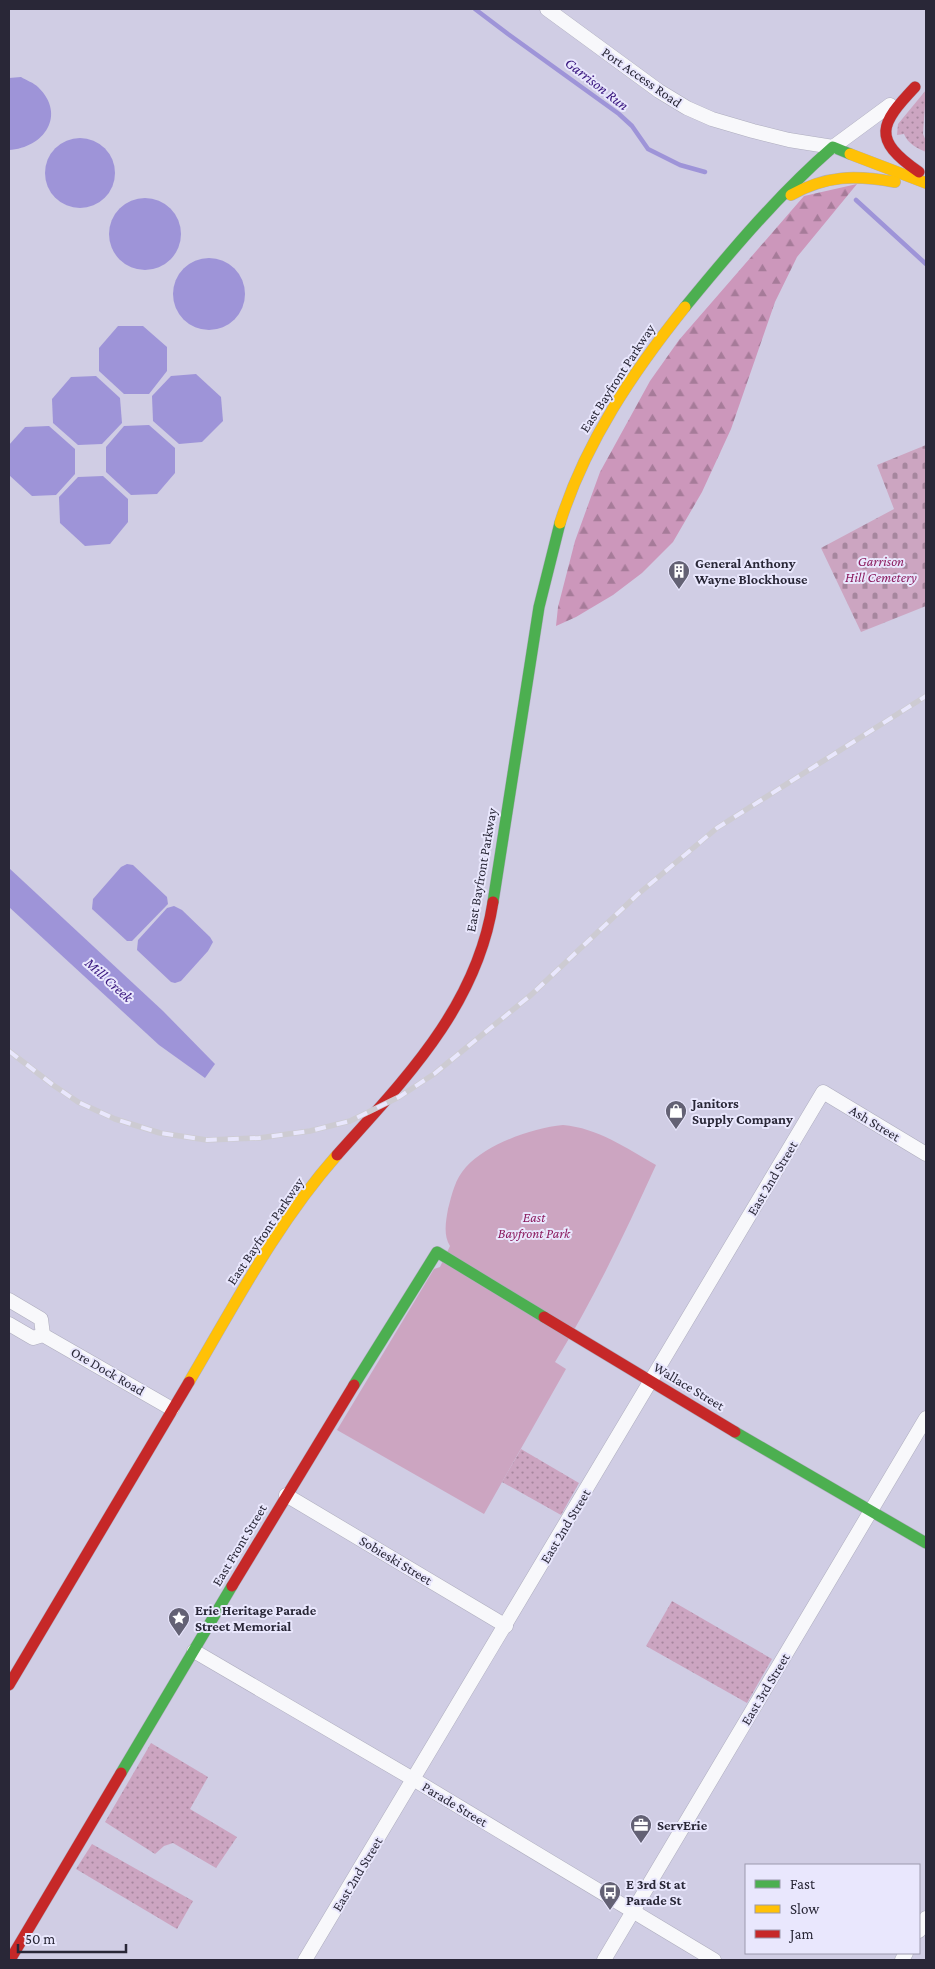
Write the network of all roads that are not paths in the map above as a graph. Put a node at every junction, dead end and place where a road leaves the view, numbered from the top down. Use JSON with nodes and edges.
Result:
{"nodes":[{"id":1,"x":547,"y":9,"type":"edge"},
{"id":2,"x":921,"y":83,"type":"edge"},
{"id":3,"x":833,"y":147,"type":"junction"},
{"id":4,"x":926,"y":176,"type":"edge"},
{"id":5,"x":926,"y":183,"type":"edge"},
{"id":6,"x":926,"y":188,"type":"edge"},
{"id":7,"x":768,"y":210,"type":"junction"},
{"id":8,"x":823,"y":1092,"type":"joint"},
{"id":9,"x":926,"y":1154,"type":"edge"},
{"id":10,"x":437,"y":1252,"type":"joint"},
{"id":11,"x":9,"y":1300,"type":"edge"},
{"id":12,"x":9,"y":1324,"type":"edge"},
{"id":13,"x":43,"y":1334,"type":"junction"},
{"id":14,"x":652,"y":1380,"type":"junction"},
{"id":15,"x":172,"y":1409,"type":"junction"},
{"id":16,"x":926,"y":1418,"type":"edge"},
{"id":17,"x":286,"y":1495,"type":"junction"},
{"id":18,"x":872,"y":1510,"type":"junction"},
{"id":19,"x":926,"y":1543,"type":"edge"},
{"id":20,"x":506,"y":1626,"type":"junction"},
{"id":21,"x":194,"y":1651,"type":"junction"},
{"id":22,"x":9,"y":1684,"type":"edge"},
{"id":23,"x":413,"y":1779,"type":"junction"},
{"id":24,"x":633,"y":1912,"type":"junction"},
{"id":25,"x":926,"y":1918,"type":"edge"},
{"id":26,"x":920,"y":1929,"type":"edge"},
{"id":27,"x":10,"y":1960,"type":"edge"},
{"id":28,"x":305,"y":1960,"type":"edge"},
{"id":29,"x":604,"y":1960,"type":"edge"},
{"id":30,"x":714,"y":1960,"type":"edge"}],
"edges":[{"from":1,"to":3,"type":"street","name":"Port Access Road"},
{"from":2,"to":3,"type":"street"},
{"from":2,"to":4,"type":"main road"},
{"from":3,"to":5,"type":"main road"},
{"from":3,"to":7,"type":"main road","name":"East Bayfront Parkway"},
{"from":6,"to":7,"type":"main road"},
{"from":7,"to":15,"type":"main road","name":"East Bayfront Parkway"},
{"from":8,"to":9,"type":"street","name":"Ash Street"},
{"from":8,"to":14,"type":"street","name":"East 2nd Street"},
{"from":10,"to":14,"type":"main road","name":"Wallace Street"},
{"from":10,"to":17,"type":"main road","name":"East Front Street"},
{"from":11,"to":13,"type":"street"},
{"from":12,"to":13,"type":"street","name":"Ore Dock Road"},
{"from":13,"to":15,"type":"street","name":"Ore Dock Road"},
{"from":14,"to":18,"type":"main road","name":"Wallace Street"},
{"from":14,"to":20,"type":"street","name":"East 2nd Street"},
{"from":15,"to":22,"type":"main road","name":"East Bayfront Parkway"},
{"from":16,"to":18,"type":"street","name":"East 3rd Street"},
{"from":17,"to":20,"type":"street","name":"Sobieski Street"},
{"from":17,"to":21,"type":"main road","name":"East Front Street"},
{"from":18,"to":19,"type":"main road","name":"Wallace Street"},
{"from":18,"to":24,"type":"street","name":"East 3rd Street"},
{"from":20,"to":23,"type":"street","name":"East 2nd Street"},
{"from":21,"to":23,"type":"street","name":"Parade Street"},
{"from":21,"to":27,"type":"main road","name":"East Front Street"},
{"from":23,"to":24,"type":"street","name":"Parade Street"},
{"from":23,"to":28,"type":"street","name":"East 2nd Street"},
{"from":24,"to":29,"type":"street","name":"East 3rd Street"},
{"from":24,"to":30,"type":"street","name":"Parade Street"},
{"from":25,"to":26,"type":"street"}]}
